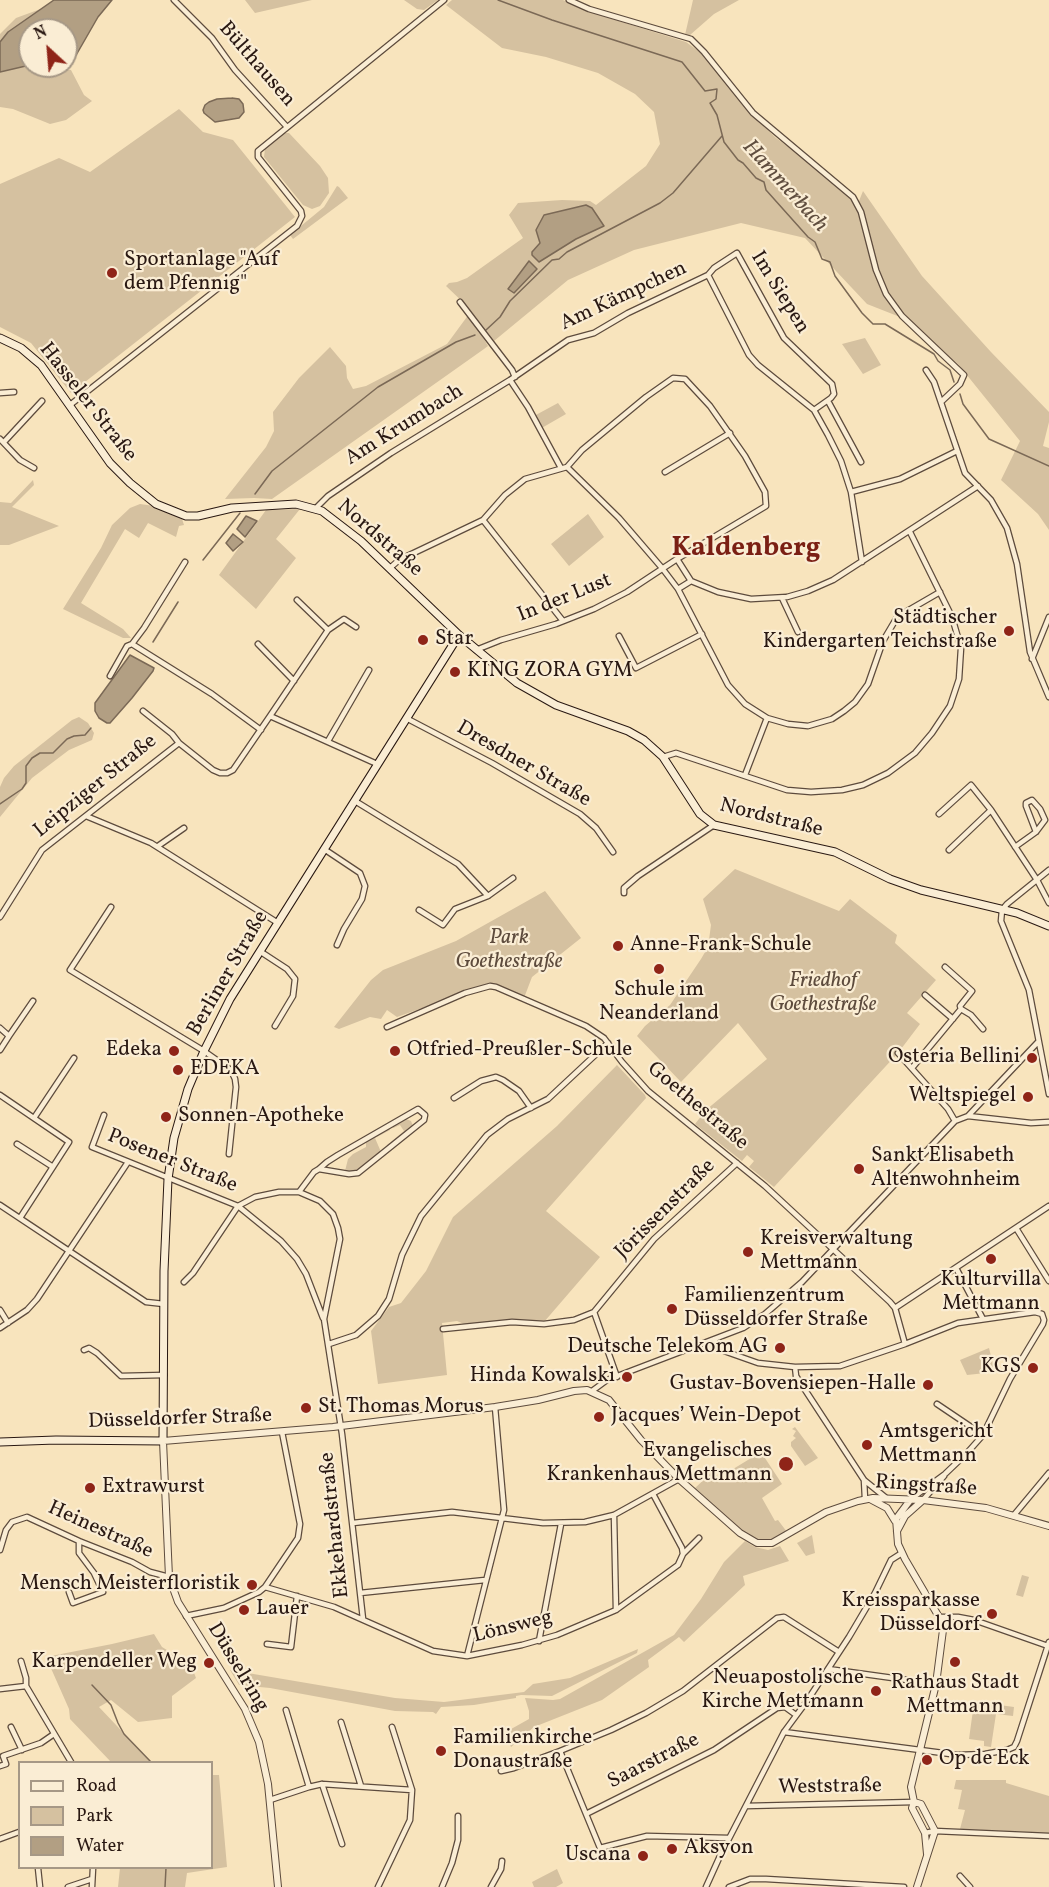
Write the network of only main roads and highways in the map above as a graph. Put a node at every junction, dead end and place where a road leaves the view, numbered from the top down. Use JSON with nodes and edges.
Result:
{"nodes":[{"id":1,"x":0,"y":338,"type":"edge"},
{"id":2,"x":316,"y":508,"type":"joint"},
{"id":3,"x":459,"y":635,"type":"junction"},
{"id":4,"x":1049,"y":926,"type":"edge"},
{"id":5,"x":163,"y":1441,"type":"joint"},
{"id":6,"x":0,"y":1442,"type":"edge"}],
"edges":[{"from":1,"to":2,"type":"main road","name":"Hasseler Straße"},
{"from":2,"to":3,"type":"main road","name":"Nordstraße"},
{"from":3,"to":4,"type":"main road","name":"Nordstraße"},
{"from":3,"to":5,"type":"main road","name":"Berliner Straße"},
{"from":5,"to":6,"type":"main road","name":"Düsseldorfer Straße"}]}
